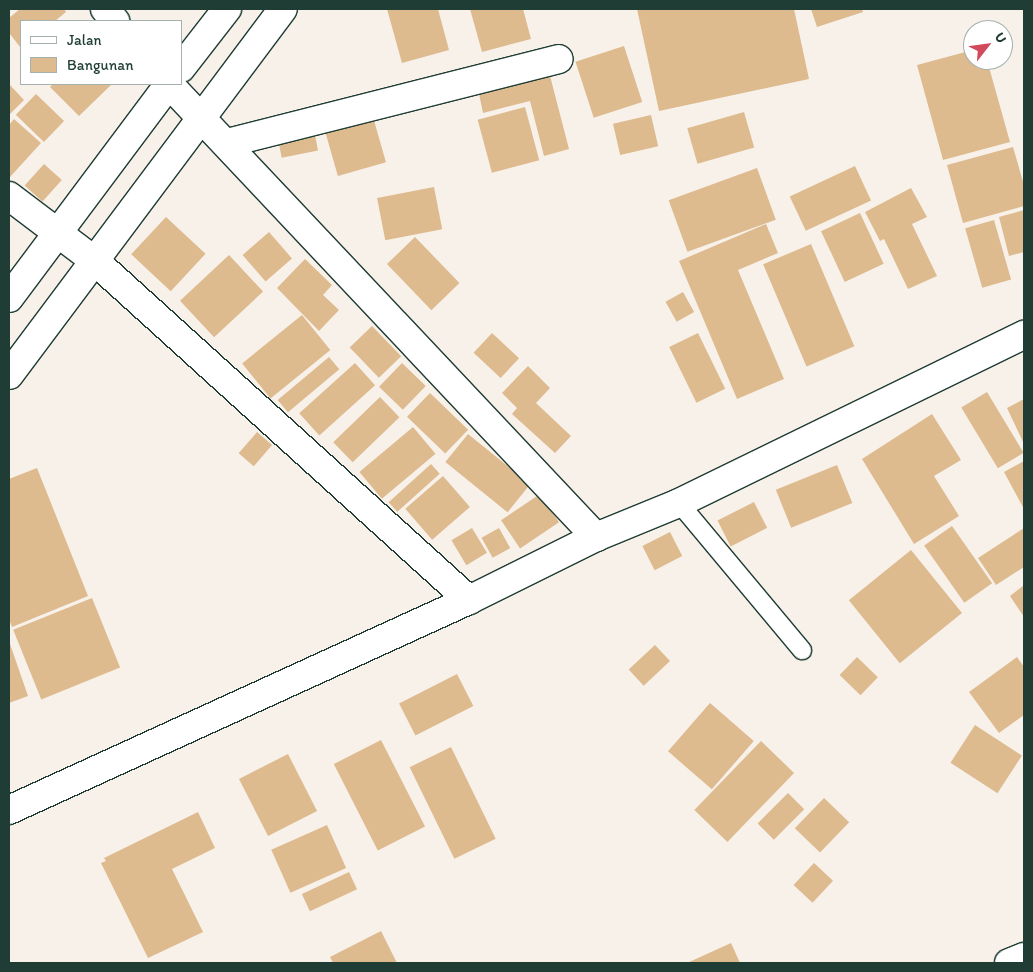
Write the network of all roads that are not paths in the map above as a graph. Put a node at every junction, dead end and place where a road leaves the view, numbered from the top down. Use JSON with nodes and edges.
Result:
{"nodes":[{"id":1,"x":105,"y":9,"type":"edge"},
{"id":2,"x":227,"y":9,"type":"edge"},
{"id":3,"x":283,"y":9,"type":"edge"},
{"id":4,"x":114,"y":20,"type":"edge"},
{"id":5,"x":559,"y":59,"type":"dead end"},
{"id":6,"x":182,"y":67,"type":"edge"},
{"id":7,"x":168,"y":85,"type":"edge"},
{"id":8,"x":170,"y":85,"type":"edge"},
{"id":9,"x":200,"y":118,"type":"junction"},
{"id":10,"x":227,"y":143,"type":"junction"},
{"id":11,"x":9,"y":196,"type":"edge"},
{"id":12,"x":58,"y":233,"type":"junction"},
{"id":13,"x":95,"y":262,"type":"junction"},
{"id":14,"x":9,"y":298,"type":"edge"},
{"id":15,"x":1024,"y":335,"type":"edge"},
{"id":16,"x":9,"y":375,"type":"edge"},
{"id":17,"x":679,"y":503,"type":"junction"},
{"id":18,"x":596,"y":537,"type":"junction"},
{"id":19,"x":470,"y":600,"type":"junction"},
{"id":20,"x":802,"y":650,"type":"dead end"},
{"id":21,"x":9,"y":810,"type":"edge"},
{"id":22,"x":1024,"y":957,"type":"edge"},
{"id":23,"x":1009,"y":963,"type":"edge"}],
"edges":[{"from":1,"to":4,"type":"street"},
{"from":2,"to":6,"type":"street"},
{"from":3,"to":9,"type":"street"},
{"from":5,"to":10,"type":"street"},
{"from":7,"to":12,"type":"street"},
{"from":8,"to":9,"type":"street"},
{"from":9,"to":10,"type":"street"},
{"from":9,"to":13,"type":"street"},
{"from":10,"to":18,"type":"street"},
{"from":11,"to":12,"type":"street"},
{"from":12,"to":13,"type":"street"},
{"from":12,"to":14,"type":"street"},
{"from":13,"to":16,"type":"street"},
{"from":13,"to":19,"type":"street"},
{"from":15,"to":17,"type":"street"},
{"from":17,"to":18,"type":"street"},
{"from":17,"to":20,"type":"lane"},
{"from":18,"to":19,"type":"street"},
{"from":19,"to":21,"type":"street"},
{"from":22,"to":23,"type":"street"}]}
